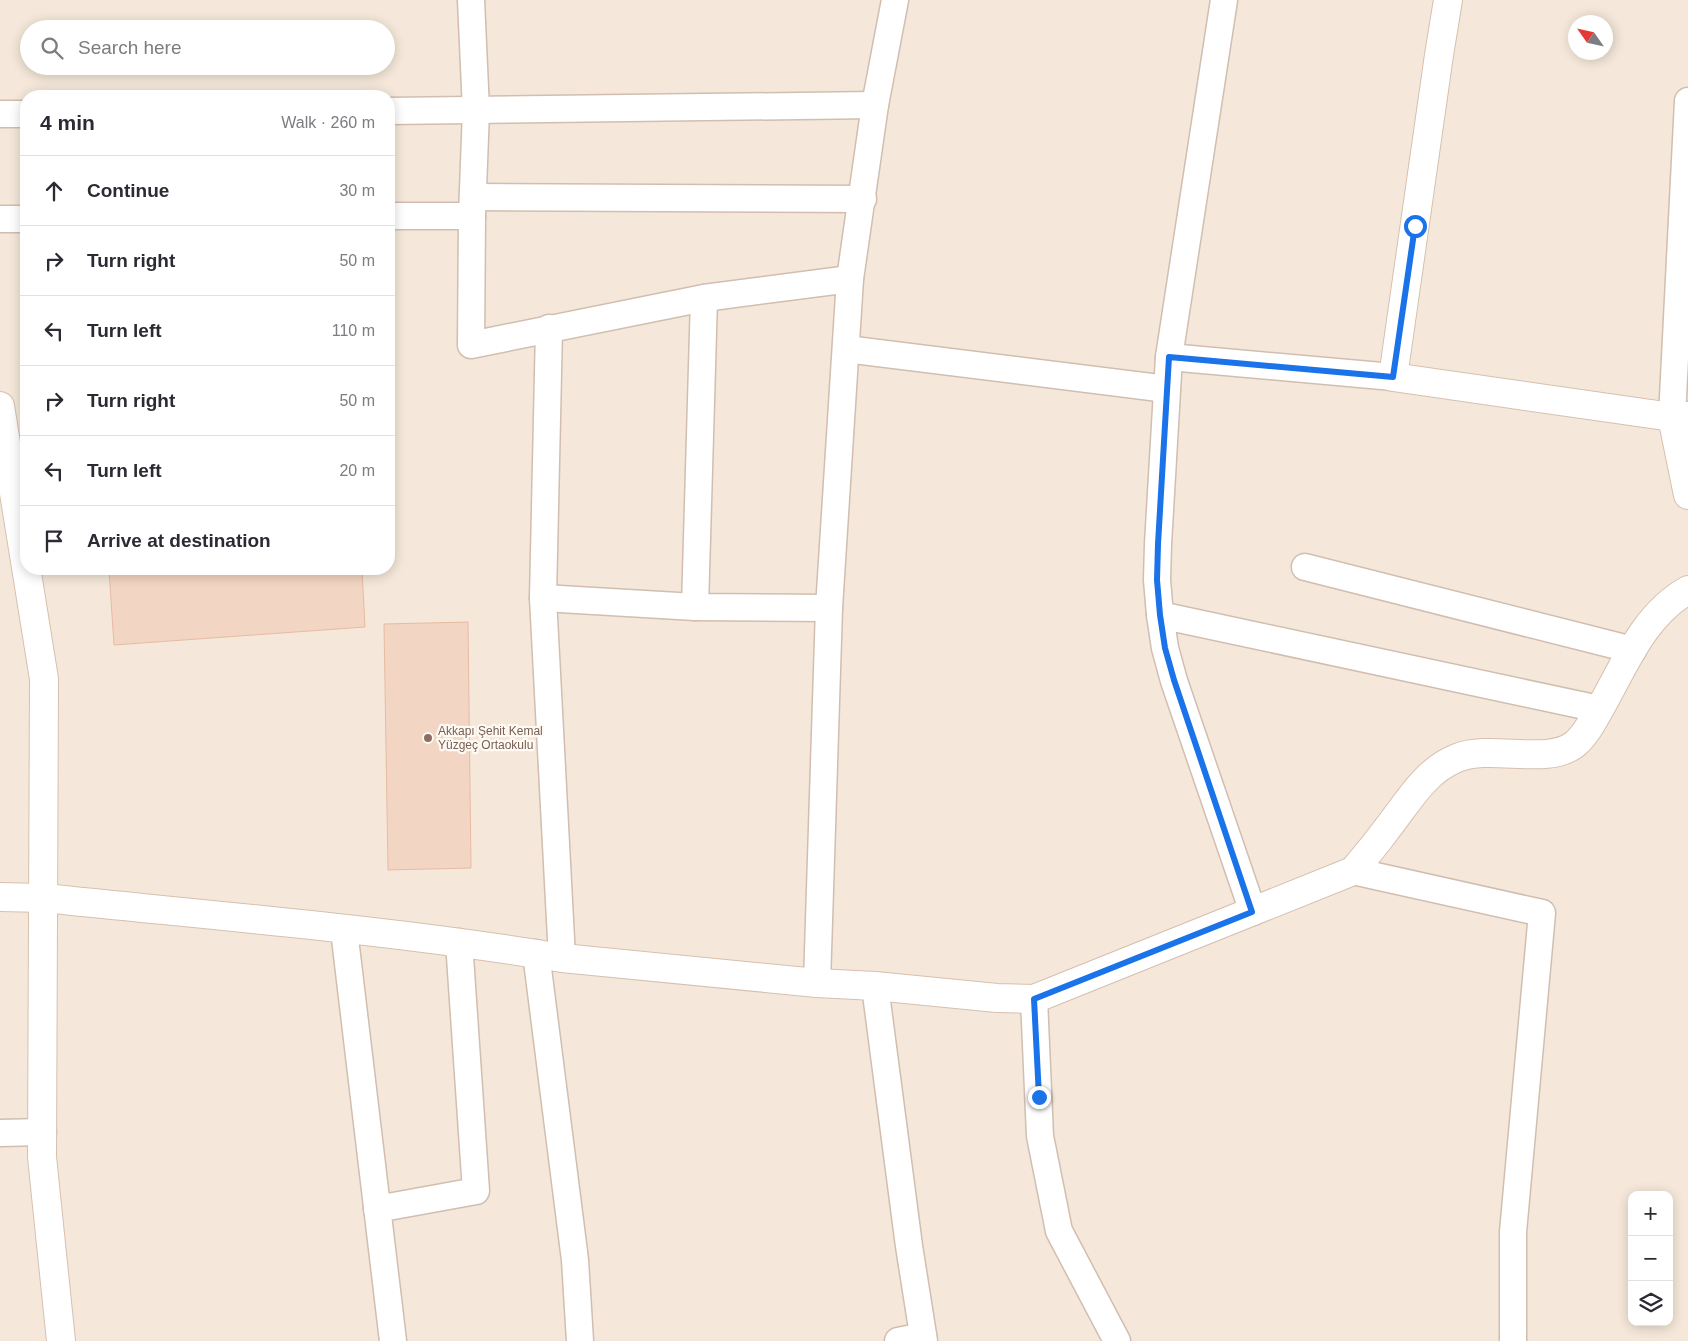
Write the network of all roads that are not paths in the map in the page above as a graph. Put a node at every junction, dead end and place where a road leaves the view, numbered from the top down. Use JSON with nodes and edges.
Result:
{"nodes":[{"id":1,"x":471,"y":0,"type":"edge"},
{"id":2,"x":894,"y":0,"type":"edge"},
{"id":3,"x":1224,"y":0,"type":"edge"},
{"id":4,"x":1448,"y":0,"type":"edge"},
{"id":5,"x":1688,"y":101,"type":"edge"},
{"id":6,"x":875,"y":105,"type":"junction"},
{"id":7,"x":476,"y":110,"type":"junction"},
{"id":8,"x":395,"y":111,"type":"edge"},
{"id":9,"x":0,"y":114,"type":"edge"},
{"id":10,"x":20,"y":114,"type":"edge"},
{"id":11,"x":863,"y":199,"type":"junction"},
{"id":12,"x":472,"y":206,"type":"junction"},
{"id":13,"x":395,"y":215,"type":"edge"},
{"id":14,"x":0,"y":219,"type":"edge"},
{"id":15,"x":20,"y":219,"type":"edge"},
{"id":16,"x":850,"y":279,"type":"junction"},
{"id":17,"x":704,"y":298,"type":"junction"},
{"id":18,"x":549,"y":328,"type":"junction"},
{"id":19,"x":846,"y":349,"type":"junction"},
{"id":20,"x":1169,"y":357,"type":"junction"},
{"id":21,"x":1393,"y":377,"type":"junction"},
{"id":22,"x":1168,"y":389,"type":"junction"},
{"id":23,"x":0,"y":406,"type":"edge"},
{"id":24,"x":1680,"y":416,"type":"edge"},
{"id":25,"x":7,"y":490,"type":"edge"},
{"id":26,"x":1688,"y":495,"type":"edge"},
{"id":27,"x":20,"y":556,"type":"edge"},
{"id":28,"x":1306,"y":567,"type":"dead end"},
{"id":29,"x":24,"y":575,"type":"edge"},
{"id":30,"x":1688,"y":590,"type":"edge"},
{"id":31,"x":543,"y":598,"type":"junction"},
{"id":32,"x":695,"y":607,"type":"junction"},
{"id":33,"x":829,"y":608,"type":"junction"},
{"id":34,"x":1160,"y":615,"type":"junction"},
{"id":35,"x":1633,"y":650,"type":"junction"},
{"id":36,"x":1599,"y":710,"type":"junction"},
{"id":37,"x":1353,"y":871,"type":"junction"},
{"id":38,"x":0,"y":897,"type":"edge"},
{"id":39,"x":44,"y":898,"type":"junction"},
{"id":40,"x":1252,"y":912,"type":"junction"},
{"id":41,"x":344,"y":930,"type":"junction"},
{"id":42,"x":459,"y":942,"type":"junction"},
{"id":43,"x":536,"y":952,"type":"junction"},
{"id":44,"x":562,"y":958,"type":"junction"},
{"id":45,"x":817,"y":983,"type":"junction"},
{"id":46,"x":875,"y":986,"type":"junction"},
{"id":47,"x":1034,"y":999,"type":"junction"},
{"id":48,"x":43,"y":1132,"type":"junction"},
{"id":49,"x":0,"y":1133,"type":"edge"},
{"id":50,"x":377,"y":1209,"type":"junction"},
{"id":51,"x":923,"y":1338,"type":"edge"},
{"id":52,"x":61,"y":1341,"type":"edge"},
{"id":53,"x":393,"y":1341,"type":"edge"},
{"id":54,"x":580,"y":1341,"type":"edge"},
{"id":55,"x":898,"y":1341,"type":"edge"},
{"id":56,"x":1117,"y":1341,"type":"edge"},
{"id":57,"x":1513,"y":1341,"type":"edge"}],
"edges":[{"from":1,"to":7,"type":"street"},
{"from":2,"to":6,"type":"street"},
{"from":3,"to":20,"type":"street"},
{"from":4,"to":21,"type":"street"},
{"from":5,"to":24,"type":"street"},
{"from":6,"to":7,"type":"street"},
{"from":6,"to":11,"type":"street"},
{"from":7,"to":8,"type":"street"},
{"from":7,"to":12,"type":"street"},
{"from":9,"to":10,"type":"street"},
{"from":11,"to":12,"type":"street"},
{"from":11,"to":16,"type":"street"},
{"from":12,"to":13,"type":"street"},
{"from":12,"to":18,"type":"street"},
{"from":14,"to":15,"type":"street"},
{"from":16,"to":17,"type":"street"},
{"from":16,"to":19,"type":"street"},
{"from":17,"to":18,"type":"street"},
{"from":17,"to":32,"type":"street"},
{"from":18,"to":31,"type":"street"},
{"from":19,"to":22,"type":"street"},
{"from":19,"to":33,"type":"street"},
{"from":20,"to":21,"type":"street"},
{"from":20,"to":22,"type":"street"},
{"from":21,"to":24,"type":"street"},
{"from":22,"to":34,"type":"street"},
{"from":23,"to":25,"type":"street"},
{"from":24,"to":26,"type":"street"},
{"from":25,"to":27,"type":"street"},
{"from":28,"to":35,"type":"street"},
{"from":29,"to":39,"type":"street"},
{"from":30,"to":35,"type":"street"},
{"from":31,"to":32,"type":"street"},
{"from":31,"to":44,"type":"street"},
{"from":32,"to":33,"type":"street"},
{"from":33,"to":45,"type":"street"},
{"from":34,"to":36,"type":"street"},
{"from":34,"to":40,"type":"street"},
{"from":35,"to":36,"type":"street"},
{"from":36,"to":37,"type":"street"},
{"from":37,"to":40,"type":"street"},
{"from":37,"to":57,"type":"street"},
{"from":38,"to":39,"type":"street"},
{"from":39,"to":41,"type":"street"},
{"from":39,"to":48,"type":"street"},
{"from":40,"to":47,"type":"street"},
{"from":41,"to":42,"type":"street"},
{"from":41,"to":50,"type":"street"},
{"from":42,"to":43,"type":"street"},
{"from":42,"to":50,"type":"street"},
{"from":43,"to":44,"type":"street"},
{"from":43,"to":54,"type":"street"},
{"from":44,"to":45,"type":"street"},
{"from":45,"to":46,"type":"street"},
{"from":46,"to":47,"type":"street"},
{"from":46,"to":51,"type":"street"},
{"from":47,"to":56,"type":"street"},
{"from":48,"to":49,"type":"street"},
{"from":48,"to":52,"type":"street"},
{"from":50,"to":53,"type":"street"},
{"from":51,"to":55,"type":"street"}]}
